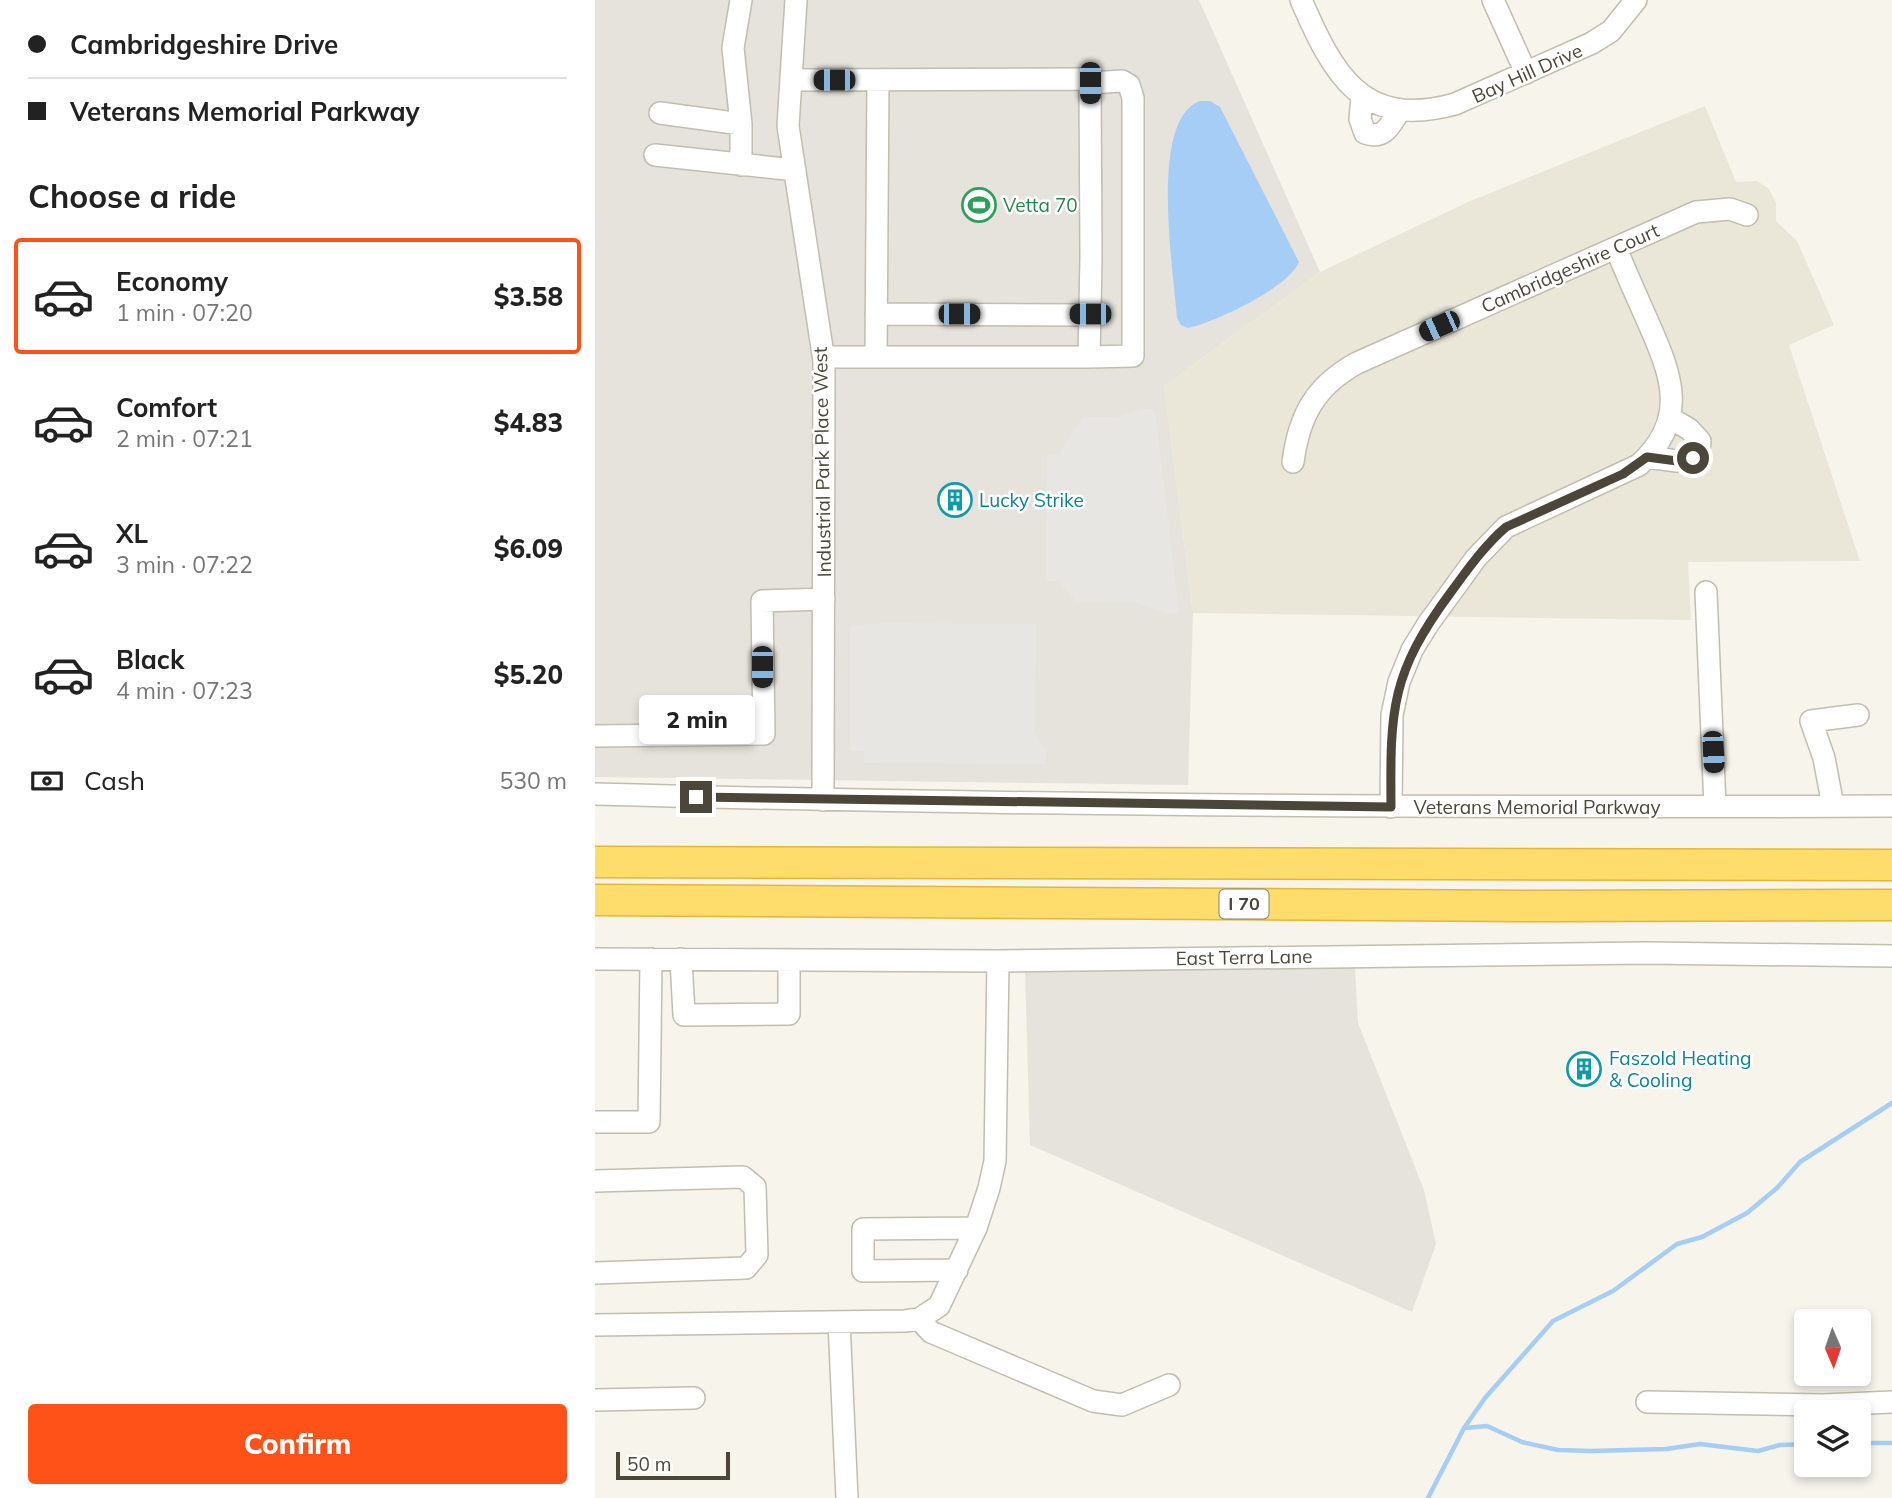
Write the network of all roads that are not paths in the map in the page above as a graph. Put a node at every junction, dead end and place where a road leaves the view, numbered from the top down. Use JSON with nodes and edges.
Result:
{"nodes":[{"id":1,"x":741,"y":0,"type":"edge"},
{"id":2,"x":796,"y":0,"type":"edge"},
{"id":3,"x":1301,"y":0,"type":"edge"},
{"id":4,"x":1493,"y":0,"type":"edge"},
{"id":5,"x":1636,"y":0,"type":"edge"},
{"id":6,"x":1526,"y":74,"type":"junction"},
{"id":7,"x":791,"y":80,"type":"junction"},
{"id":8,"x":878,"y":80,"type":"junction"},
{"id":9,"x":1090,"y":83,"type":"junction"},
{"id":10,"x":1362,"y":97,"type":"junction"},
{"id":11,"x":1400,"y":110,"type":"junction"},
{"id":12,"x":660,"y":113,"type":"dead end"},
{"id":13,"x":741,"y":124,"type":"junction"},
{"id":14,"x":655,"y":155,"type":"dead end"},
{"id":15,"x":741,"y":165,"type":"junction"},
{"id":16,"x":795,"y":170,"type":"junction"},
{"id":17,"x":1747,"y":215,"type":"dead end"},
{"id":18,"x":1616,"y":248,"type":"junction"},
{"id":19,"x":877,"y":314,"type":"junction"},
{"id":20,"x":1090,"y":314,"type":"junction"},
{"id":21,"x":876,"y":356,"type":"junction"},
{"id":22,"x":824,"y":357,"type":"junction"},
{"id":23,"x":1089,"y":358,"type":"junction"},
{"id":24,"x":1670,"y":418,"type":"junction"},
{"id":25,"x":1647,"y":457,"type":"junction"},
{"id":26,"x":1293,"y":462,"type":"dead end"},
{"id":27,"x":1706,"y":592,"type":"dead end"},
{"id":28,"x":824,"y":599,"type":"junction"},
{"id":29,"x":1858,"y":715,"type":"dead end"},
{"id":30,"x":595,"y":736,"type":"edge"},
{"id":31,"x":595,"y":794,"type":"edge"},
{"id":32,"x":823,"y":800,"type":"junction"},
{"id":33,"x":1715,"y":806,"type":"junction"},
{"id":34,"x":1833,"y":806,"type":"junction"},
{"id":35,"x":1892,"y":806,"type":"edge"},
{"id":36,"x":1391,"y":807,"type":"junction"},
{"id":37,"x":595,"y":862,"type":"edge"},
{"id":38,"x":1892,"y":864,"type":"edge"},
{"id":39,"x":595,"y":900,"type":"edge"},
{"id":40,"x":1892,"y":905,"type":"edge"},
{"id":41,"x":1892,"y":956,"type":"edge"},
{"id":42,"x":595,"y":959,"type":"edge"},
{"id":43,"x":651,"y":959,"type":"junction"},
{"id":44,"x":681,"y":959,"type":"junction"},
{"id":45,"x":789,"y":960,"type":"junction"},
{"id":46,"x":998,"y":961,"type":"junction"},
{"id":47,"x":595,"y":1122,"type":"edge"},
{"id":48,"x":595,"y":1181,"type":"edge"},
{"id":49,"x":976,"y":1228,"type":"junction"},
{"id":50,"x":957,"y":1270,"type":"junction"},
{"id":51,"x":595,"y":1273,"type":"edge"},
{"id":52,"x":919,"y":1319,"type":"junction"},
{"id":53,"x":839,"y":1322,"type":"junction"},
{"id":54,"x":595,"y":1325,"type":"edge"},
{"id":55,"x":1169,"y":1385,"type":"dead end"},
{"id":56,"x":694,"y":1398,"type":"dead end"},
{"id":57,"x":595,"y":1400,"type":"edge"},
{"id":58,"x":1647,"y":1402,"type":"dead end"},
{"id":59,"x":1892,"y":1402,"type":"edge"},
{"id":60,"x":847,"y":1498,"type":"edge"}],
"edges":[{"from":1,"to":13,"type":"street"},
{"from":2,"to":7,"type":"street","name":"Industrial Park Place West"},
{"from":3,"to":10,"type":"street","name":"Bay Hill Drive"},
{"from":4,"to":6,"type":"street"},
{"from":5,"to":6,"type":"street","name":"Bay Hill Drive"},
{"from":6,"to":11,"type":"street","name":"Bay Hill Drive"},
{"from":7,"to":8,"type":"street"},
{"from":7,"to":16,"type":"street","name":"Industrial Park Place West"},
{"from":8,"to":9,"type":"street"},
{"from":8,"to":19,"type":"street"},
{"from":9,"to":20,"type":"street"},
{"from":9,"to":23,"type":"street"},
{"from":10,"to":11,"type":"street","name":"Bay Hill Drive"},
{"from":10,"to":11,"type":"street"},
{"from":12,"to":13,"type":"street"},
{"from":13,"to":15,"type":"street"},
{"from":14,"to":15,"type":"street"},
{"from":15,"to":16,"type":"street"},
{"from":16,"to":22,"type":"street","name":"Industrial Park Place West"},
{"from":17,"to":18,"type":"street","name":"Cambridgeshire Court"},
{"from":18,"to":24,"type":"street"},
{"from":18,"to":26,"type":"street","name":"Cambridgeshire Court"},
{"from":19,"to":20,"type":"street"},
{"from":19,"to":21,"type":"street"},
{"from":20,"to":23,"type":"street"},
{"from":21,"to":22,"type":"street"},
{"from":21,"to":23,"type":"street"},
{"from":22,"to":28,"type":"street","name":"Industrial Park Place West"},
{"from":24,"to":25,"type":"street"},
{"from":24,"to":25,"type":"street"},
{"from":25,"to":36,"type":"street"},
{"from":27,"to":33,"type":"street"},
{"from":28,"to":30,"type":"street"},
{"from":28,"to":32,"type":"street","name":"Industrial Park Place West"},
{"from":29,"to":34,"type":"street"},
{"from":31,"to":32,"type":"street","name":"Veterans Memorial Parkway"},
{"from":32,"to":36,"type":"street","name":"Veterans Memorial Parkway"},
{"from":33,"to":34,"type":"street","name":"Veterans Memorial Parkway"},
{"from":33,"to":36,"type":"street","name":"Veterans Memorial Parkway"},
{"from":34,"to":35,"type":"street","name":"Veterans Memorial Parkway"},
{"from":37,"to":38,"type":"highway","number":"I 70"},
{"from":39,"to":40,"type":"highway","number":"I 70"},
{"from":41,"to":46,"type":"street","name":"East Terra Lane"},
{"from":42,"to":43,"type":"street","name":"East Terra Lane"},
{"from":43,"to":44,"type":"street","name":"East Terra Lane"},
{"from":43,"to":47,"type":"street"},
{"from":44,"to":45,"type":"street","name":"East Terra Lane"},
{"from":44,"to":45,"type":"street"},
{"from":45,"to":46,"type":"street","name":"East Terra Lane"},
{"from":46,"to":49,"type":"street"},
{"from":48,"to":51,"type":"street"},
{"from":49,"to":50,"type":"street"},
{"from":49,"to":50,"type":"street"},
{"from":50,"to":52,"type":"street"},
{"from":52,"to":53,"type":"street"},
{"from":52,"to":55,"type":"street"},
{"from":53,"to":54,"type":"street"},
{"from":53,"to":60,"type":"street"},
{"from":56,"to":57,"type":"street"},
{"from":58,"to":59,"type":"street"}]}
